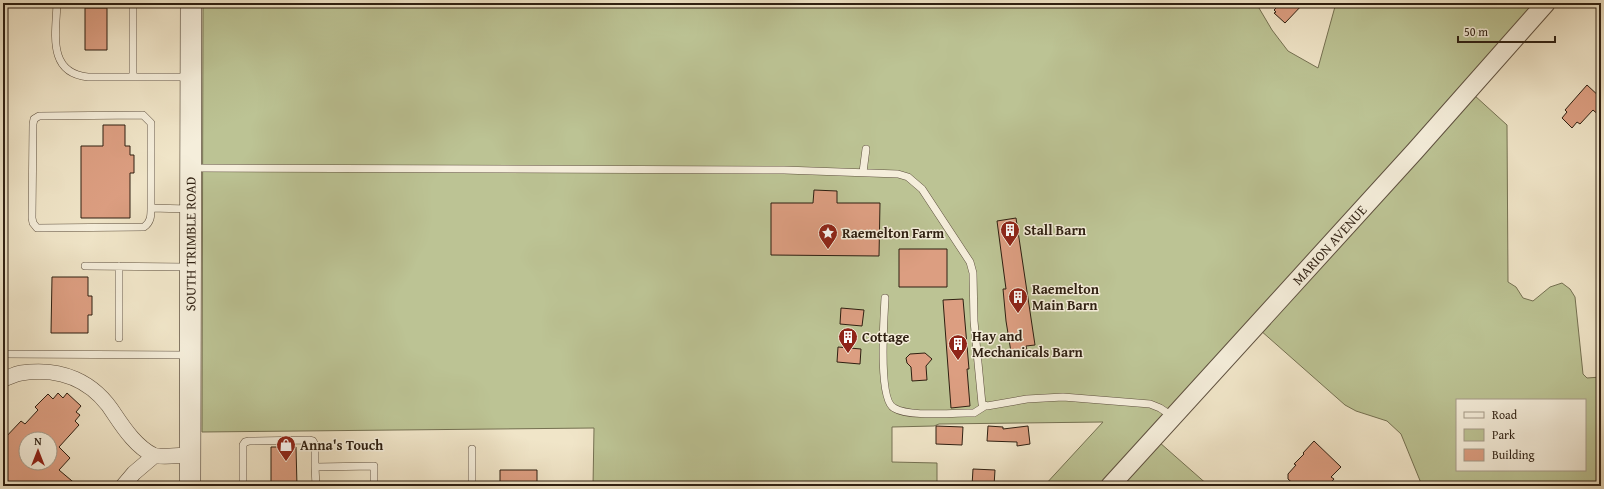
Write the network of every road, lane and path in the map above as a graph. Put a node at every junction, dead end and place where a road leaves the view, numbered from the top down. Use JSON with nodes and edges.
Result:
{"nodes":[{"id":1,"x":56,"y":3,"type":"edge"},
{"id":2,"x":133,"y":3,"type":"edge"},
{"id":3,"x":191,"y":3,"type":"edge"},
{"id":4,"x":1546,"y":3,"type":"edge"},
{"id":5,"x":133,"y":77,"type":"junction"},
{"id":6,"x":191,"y":77,"type":"junction"},
{"id":7,"x":866,"y":149,"type":"dead end"},
{"id":8,"x":190,"y":168,"type":"junction"},
{"id":9,"x":863,"y":172,"type":"junction"},
{"id":10,"x":151,"y":208,"type":"junction"},
{"id":11,"x":190,"y":209,"type":"junction"},
{"id":12,"x":85,"y":266,"type":"dead end"},
{"id":13,"x":119,"y":266,"type":"junction"},
{"id":14,"x":190,"y":267,"type":"junction"},
{"id":15,"x":885,"y":298,"type":"dead end"},
{"id":16,"x":119,"y":338,"type":"dead end"},
{"id":17,"x":3,"y":354,"type":"edge"},
{"id":18,"x":190,"y":355,"type":"junction"},
{"id":19,"x":3,"y":379,"type":"edge"},
{"id":20,"x":985,"y":406,"type":"junction"},
{"id":21,"x":1173,"y":417,"type":"junction"},
{"id":22,"x":472,"y":449,"type":"dead end"},
{"id":23,"x":190,"y":455,"type":"junction"},
{"id":24,"x":154,"y":456,"type":"junction"},
{"id":25,"x":315,"y":467,"type":"junction"},
{"id":26,"x":124,"y":486,"type":"edge"},
{"id":27,"x":190,"y":486,"type":"edge"},
{"id":28,"x":243,"y":486,"type":"edge"},
{"id":29,"x":316,"y":486,"type":"edge"},
{"id":30,"x":374,"y":486,"type":"edge"},
{"id":31,"x":472,"y":486,"type":"edge"},
{"id":32,"x":1110,"y":486,"type":"edge"}],
"edges":[{"from":1,"to":5,"type":"lane"},
{"from":2,"to":5,"type":"lane"},
{"from":3,"to":6,"type":"main road","name":"SOUTH TRIMBLE ROAD"},
{"from":4,"to":21,"type":"street","name":"MARION AVENUE"},
{"from":5,"to":6,"type":"lane"},
{"from":6,"to":8,"type":"main road","name":"SOUTH TRIMBLE ROAD"},
{"from":7,"to":9,"type":"lane"},
{"from":8,"to":9,"type":"lane"},
{"from":8,"to":11,"type":"main road","name":"SOUTH TRIMBLE ROAD"},
{"from":9,"to":20,"type":"lane"},
{"from":10,"to":10,"type":"lane"},
{"from":10,"to":11,"type":"lane"},
{"from":11,"to":14,"type":"main road","name":"SOUTH TRIMBLE ROAD"},
{"from":12,"to":13,"type":"lane"},
{"from":13,"to":14,"type":"lane"},
{"from":13,"to":16,"type":"lane"},
{"from":14,"to":18,"type":"main road","name":"SOUTH TRIMBLE ROAD"},
{"from":15,"to":20,"type":"lane"},
{"from":17,"to":18,"type":"lane"},
{"from":18,"to":23,"type":"main road","name":"SOUTH TRIMBLE ROAD"},
{"from":19,"to":24,"type":"street"},
{"from":20,"to":21,"type":"lane"},
{"from":21,"to":32,"type":"street","name":"MARION AVENUE"},
{"from":22,"to":31,"type":"lane"},
{"from":23,"to":24,"type":"street"},
{"from":23,"to":27,"type":"main road","name":"SOUTH TRIMBLE ROAD"},
{"from":24,"to":26,"type":"street"},
{"from":25,"to":28,"type":"lane"},
{"from":25,"to":29,"type":"lane"},
{"from":25,"to":30,"type":"lane"}]}
